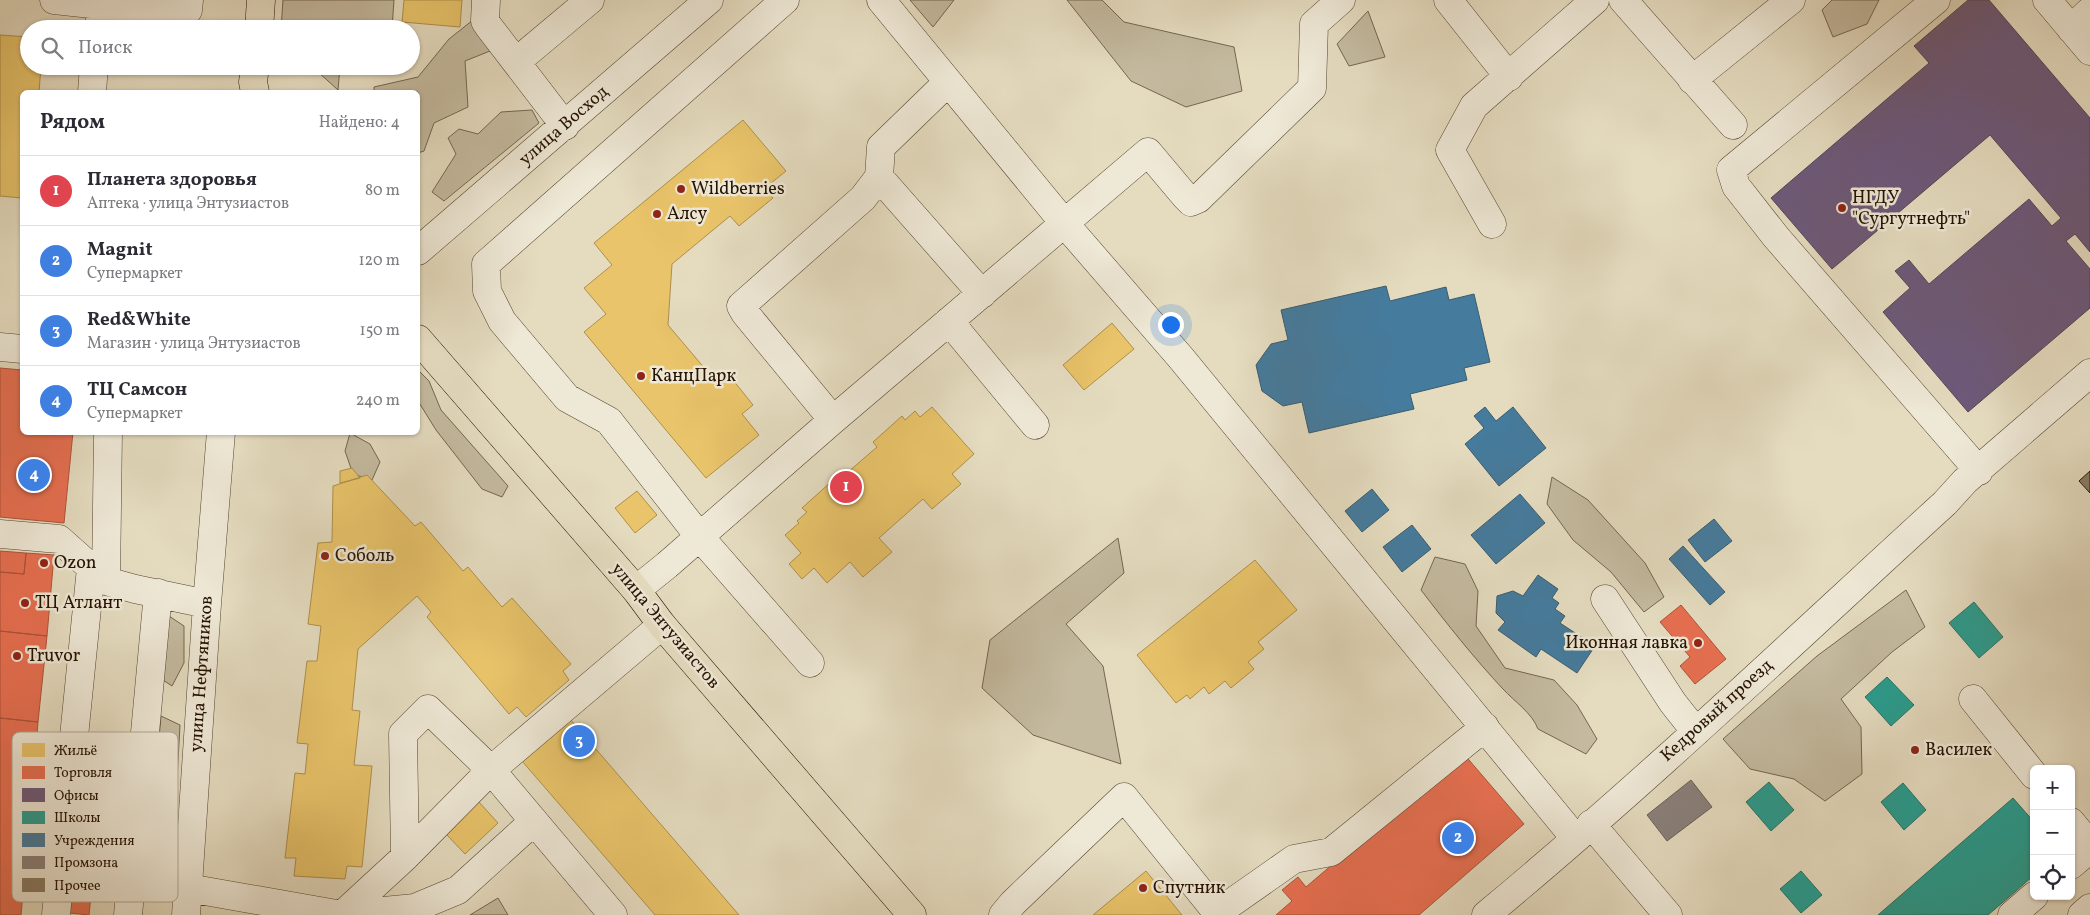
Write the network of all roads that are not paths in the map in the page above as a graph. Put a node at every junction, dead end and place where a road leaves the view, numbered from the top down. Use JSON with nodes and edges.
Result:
{"nodes":[{"id":1,"x":54,"y":0,"type":"edge"},
{"id":2,"x":189,"y":0,"type":"edge"},
{"id":3,"x":262,"y":0,"type":"edge"},
{"id":4,"x":486,"y":0,"type":"edge"},
{"id":5,"x":590,"y":0,"type":"edge"},
{"id":6,"x":709,"y":0,"type":"edge"},
{"id":7,"x":785,"y":0,"type":"edge"},
{"id":8,"x":881,"y":0,"type":"edge"},
{"id":9,"x":1341,"y":0,"type":"edge"},
{"id":10,"x":1448,"y":0,"type":"edge"},
{"id":11,"x":1595,"y":0,"type":"edge"},
{"id":12,"x":1623,"y":0,"type":"edge"},
{"id":13,"x":1791,"y":0,"type":"edge"},
{"id":14,"x":1936,"y":0,"type":"edge"},
{"id":15,"x":2046,"y":0,"type":"edge"},
{"id":16,"x":100,"y":17,"type":"edge"},
{"id":17,"x":260,"y":20,"type":"edge"},
{"id":18,"x":2081,"y":20,"type":"edge"},
{"id":19,"x":2090,"y":51,"type":"edge"},
{"id":20,"x":516,"y":62,"type":"junction"},
{"id":21,"x":93,"y":75,"type":"edge"},
{"id":22,"x":1509,"y":77,"type":"junction"},
{"id":23,"x":1692,"y":80,"type":"junction"},
{"id":24,"x":948,"y":82,"type":"junction"},
{"id":25,"x":92,"y":90,"type":"edge"},
{"id":26,"x":1733,"y":125,"type":"dead end"},
{"id":27,"x":564,"y":126,"type":"junction"},
{"id":28,"x":879,"y":177,"type":"junction"},
{"id":29,"x":1065,"y":224,"type":"junction"},
{"id":30,"x":1492,"y":224,"type":"dead end"},
{"id":31,"x":420,"y":249,"type":"edge"},
{"id":32,"x":982,"y":294,"type":"junction"},
{"id":33,"x":949,"y":321,"type":"junction"},
{"id":34,"x":420,"y":341,"type":"edge"},
{"id":35,"x":0,"y":347,"type":"edge"},
{"id":36,"x":20,"y":350,"type":"edge"},
{"id":37,"x":2090,"y":373,"type":"edge"},
{"id":38,"x":833,"y":420,"type":"junction"},
{"id":39,"x":1036,"y":425,"type":"dead end"},
{"id":40,"x":108,"y":435,"type":"edge"},
{"id":41,"x":221,"y":435,"type":"edge"},
{"id":42,"x":236,"y":435,"type":"edge"},
{"id":43,"x":1978,"y":471,"type":"junction"},
{"id":44,"x":215,"y":494,"type":"junction"},
{"id":45,"x":0,"y":534,"type":"edge"},
{"id":46,"x":699,"y":536,"type":"junction"},
{"id":47,"x":99,"y":574,"type":"junction"},
{"id":48,"x":636,"y":590,"type":"junction"},
{"id":49,"x":158,"y":593,"type":"junction"},
{"id":50,"x":1604,"y":599,"type":"dead end"},
{"id":51,"x":207,"y":604,"type":"junction"},
{"id":52,"x":662,"y":625,"type":"junction"},
{"id":53,"x":810,"y":663,"type":"dead end"},
{"id":54,"x":1973,"y":699,"type":"dead end"},
{"id":55,"x":1485,"y":727,"type":"junction"},
{"id":56,"x":79,"y":732,"type":"edge"},
{"id":57,"x":145,"y":732,"type":"edge"},
{"id":58,"x":1696,"y":732,"type":"junction"},
{"id":59,"x":492,"y":770,"type":"junction"},
{"id":60,"x":2030,"y":770,"type":"edge"},
{"id":61,"x":534,"y":821,"type":"junction"},
{"id":62,"x":2075,"y":827,"type":"edge"},
{"id":63,"x":1583,"y":831,"type":"junction"},
{"id":64,"x":2090,"y":847,"type":"edge"},
{"id":65,"x":405,"y":857,"type":"junction"},
{"id":66,"x":2075,"y":860,"type":"edge"},
{"id":67,"x":188,"y":888,"type":"junction"},
{"id":68,"x":2030,"y":899,"type":"edge"},
{"id":69,"x":58,"y":902,"type":"edge"},
{"id":70,"x":129,"y":902,"type":"edge"},
{"id":71,"x":2090,"y":908,"type":"edge"},
{"id":72,"x":1218,"y":914,"type":"edge"},
{"id":73,"x":56,"y":915,"type":"edge"},
{"id":74,"x":128,"y":915,"type":"edge"},
{"id":75,"x":186,"y":915,"type":"edge"},
{"id":76,"x":342,"y":915,"type":"edge"},
{"id":77,"x":613,"y":915,"type":"edge"},
{"id":78,"x":912,"y":915,"type":"edge"},
{"id":79,"x":1003,"y":915,"type":"edge"},
{"id":80,"x":1486,"y":915,"type":"edge"},
{"id":81,"x":1668,"y":915,"type":"edge"},
{"id":82,"x":2012,"y":915,"type":"edge"},
{"id":83,"x":2082,"y":915,"type":"edge"}],
"edges":[{"from":1,"to":16,"type":"street"},
{"from":2,"to":16,"type":"street"},
{"from":3,"to":17,"type":"main road"},
{"from":4,"to":20,"type":"street"},
{"from":5,"to":20,"type":"street"},
{"from":6,"to":27,"type":"street","name":"улица Восход"},
{"from":7,"to":46,"type":"street"},
{"from":8,"to":24,"type":"street"},
{"from":9,"to":29,"type":"street"},
{"from":10,"to":22,"type":"street"},
{"from":11,"to":22,"type":"street"},
{"from":12,"to":23,"type":"street"},
{"from":13,"to":23,"type":"street"},
{"from":14,"to":43,"type":"street"},
{"from":15,"to":18,"type":"street"},
{"from":18,"to":19,"type":"street"},
{"from":20,"to":27,"type":"street"},
{"from":21,"to":25,"type":"street"},
{"from":22,"to":30,"type":"street"},
{"from":23,"to":26,"type":"street"},
{"from":24,"to":28,"type":"street"},
{"from":24,"to":29,"type":"street"},
{"from":27,"to":31,"type":"street","name":"улица Восход"},
{"from":28,"to":32,"type":"street"},
{"from":28,"to":38,"type":"street"},
{"from":29,"to":32,"type":"street"},
{"from":29,"to":55,"type":"street"},
{"from":32,"to":33,"type":"street"},
{"from":33,"to":38,"type":"street"},
{"from":33,"to":39,"type":"street"},
{"from":34,"to":48,"type":"main road","name":"улица Энтузиастов"},
{"from":35,"to":36,"type":"street"},
{"from":37,"to":43,"type":"street","name":"Кедровый проезд"},
{"from":38,"to":46,"type":"street"},
{"from":40,"to":47,"type":"street"},
{"from":41,"to":44,"type":"street","name":"улица Нефтяников"},
{"from":42,"to":44,"type":"street"},
{"from":43,"to":58,"type":"street","name":"Кедровый проезд"},
{"from":44,"to":51,"type":"street","name":"улица Нефтяников"},
{"from":45,"to":47,"type":"street"},
{"from":46,"to":48,"type":"street"},
{"from":46,"to":53,"type":"street"},
{"from":47,"to":49,"type":"street"},
{"from":47,"to":56,"type":"street"},
{"from":48,"to":52,"type":"main road","name":"улица Энтузиастов"},
{"from":49,"to":51,"type":"street"},
{"from":49,"to":57,"type":"street"},
{"from":50,"to":58,"type":"street"},
{"from":51,"to":67,"type":"street","name":"улица Нефтяников"},
{"from":52,"to":59,"type":"street"},
{"from":52,"to":78,"type":"main road","name":"улица Энтузиастов"},
{"from":54,"to":60,"type":"street"},
{"from":55,"to":63,"type":"street"},
{"from":55,"to":72,"type":"street"},
{"from":58,"to":63,"type":"street","name":"Кедровый проезд"},
{"from":59,"to":61,"type":"street"},
{"from":59,"to":65,"type":"street"},
{"from":59,"to":65,"type":"street"},
{"from":61,"to":76,"type":"street"},
{"from":61,"to":77,"type":"street"},
{"from":62,"to":64,"type":"street"},
{"from":63,"to":80,"type":"street","name":"Кедровый проезд"},
{"from":63,"to":81,"type":"street"},
{"from":64,"to":66,"type":"street"},
{"from":65,"to":76,"type":"street"},
{"from":67,"to":75,"type":"street","name":"улица Нефтяников"},
{"from":67,"to":76,"type":"street"},
{"from":68,"to":82,"type":"street"},
{"from":69,"to":73,"type":"street"},
{"from":70,"to":74,"type":"street"},
{"from":71,"to":83,"type":"street"},
{"from":72,"to":79,"type":"street"}]}
